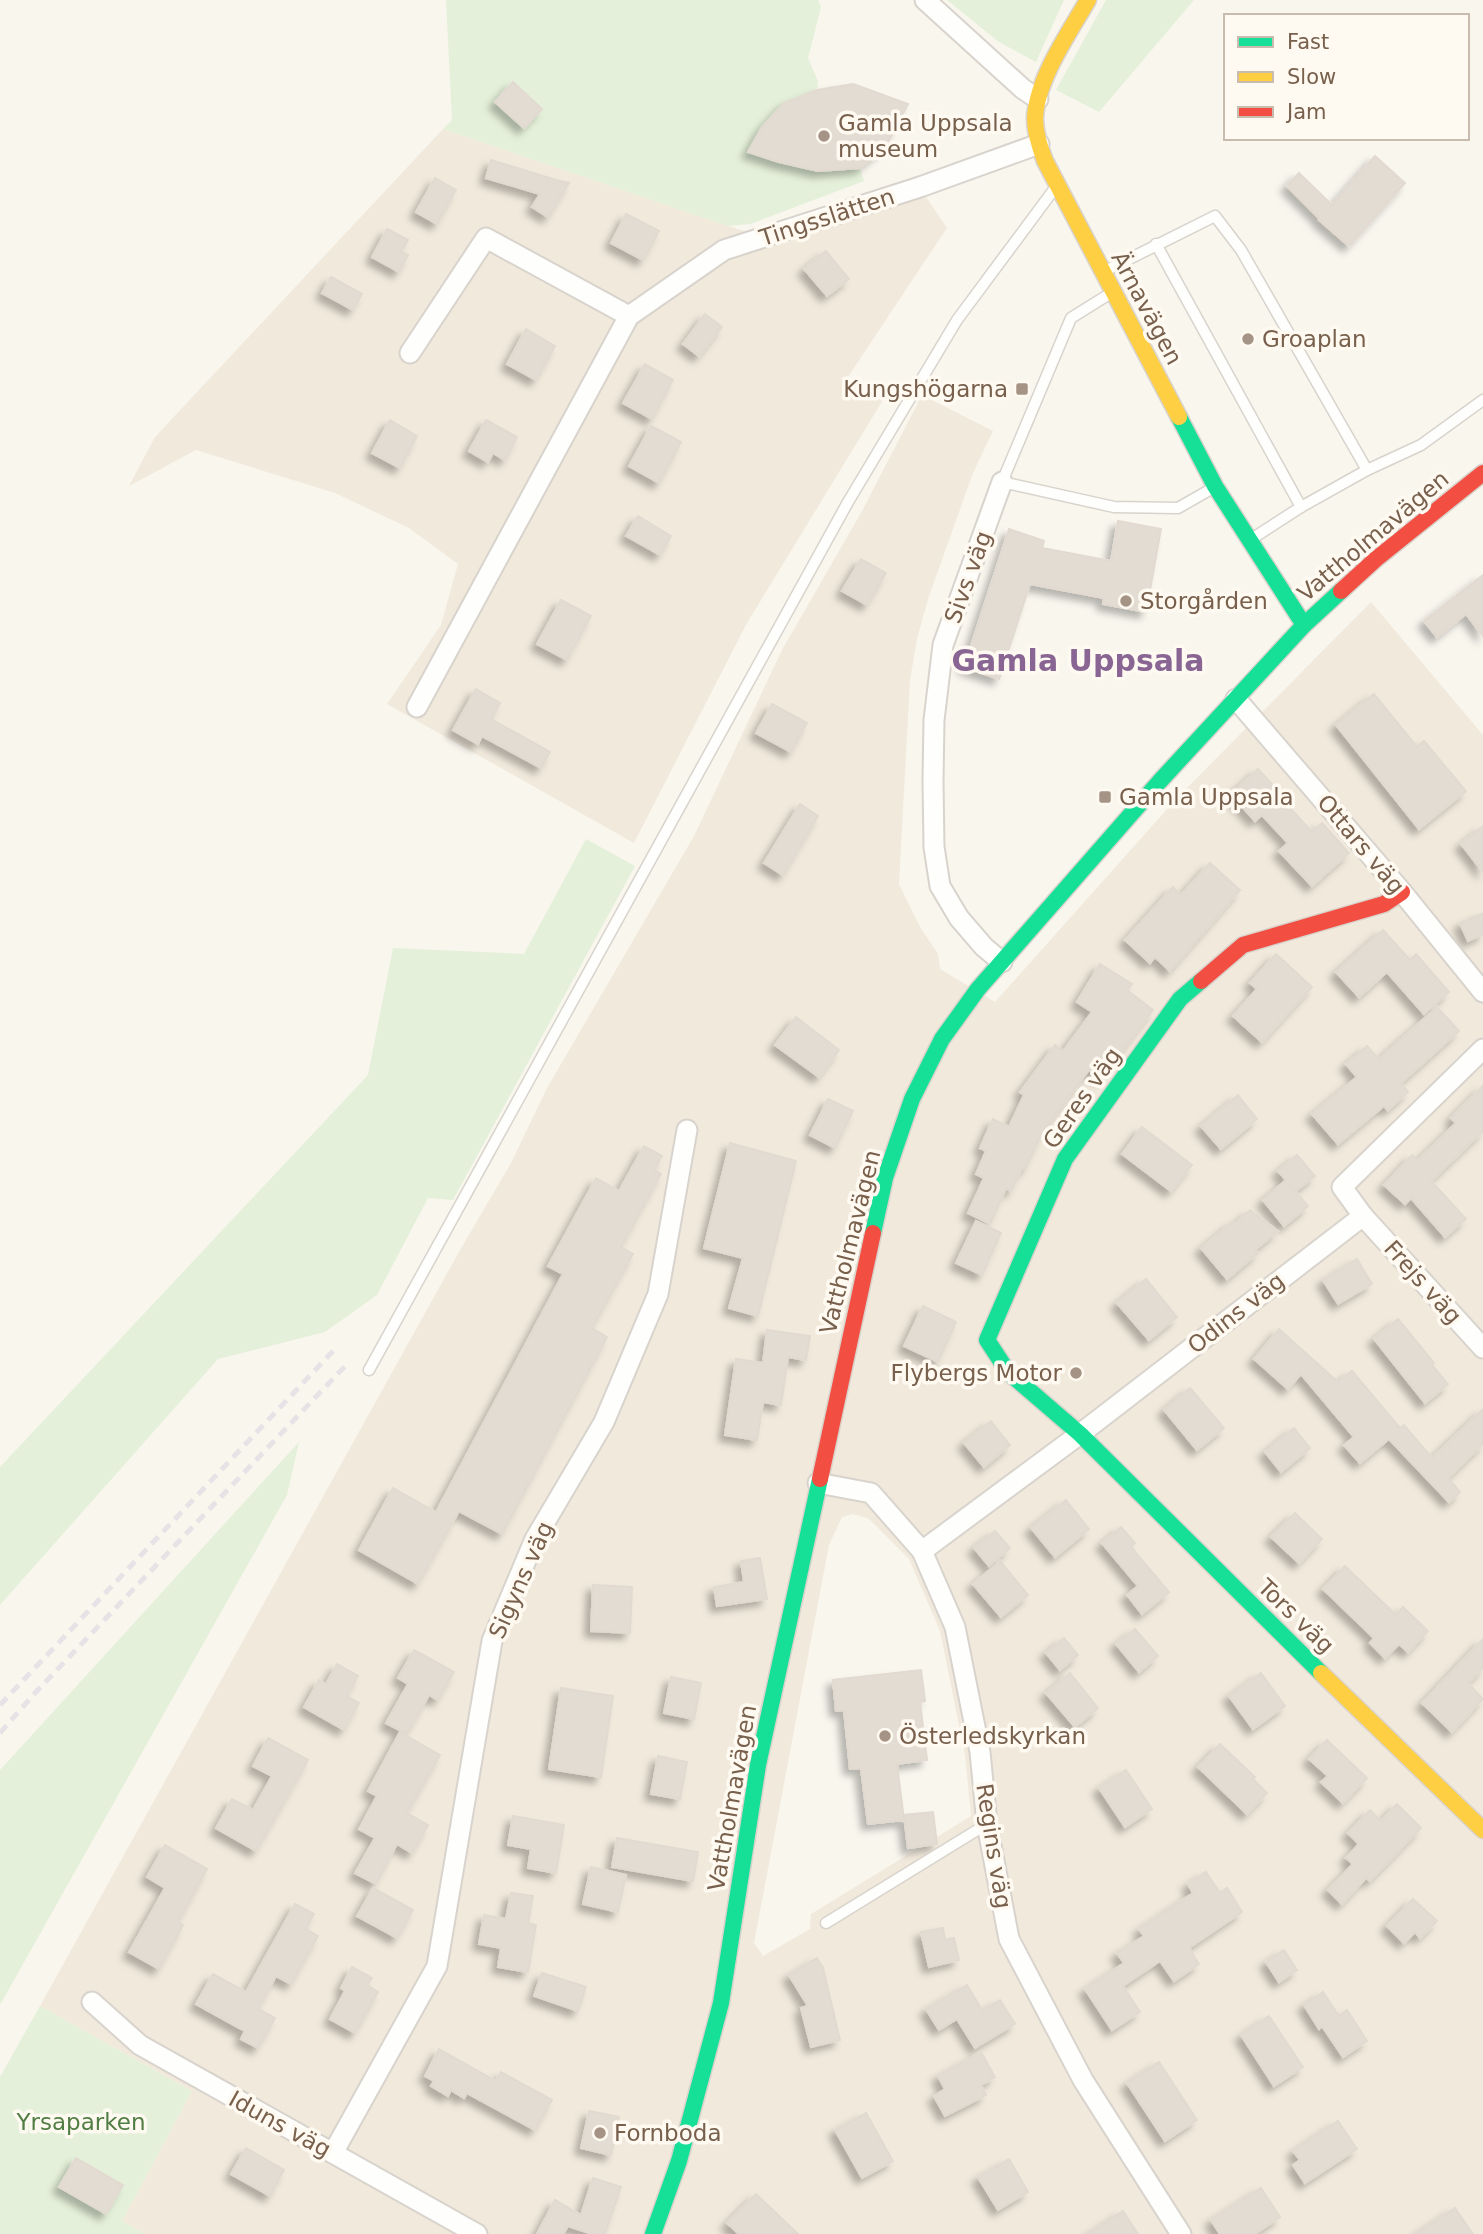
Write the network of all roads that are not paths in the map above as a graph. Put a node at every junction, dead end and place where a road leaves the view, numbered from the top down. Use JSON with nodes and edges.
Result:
{"nodes":[{"id":1,"x":925,"y":0,"type":"edge"},
{"id":2,"x":1088,"y":0,"type":"edge"},
{"id":3,"x":1038,"y":99,"type":"junction"},
{"id":4,"x":1039,"y":144,"type":"junction"},
{"id":5,"x":1056,"y":186,"type":"junction"},
{"id":6,"x":1156,"y":244,"type":"junction"},
{"id":7,"x":1102,"y":272,"type":"junction"},
{"id":8,"x":1114,"y":291,"type":"junction"},
{"id":9,"x":629,"y":316,"type":"junction"},
{"id":10,"x":410,"y":353,"type":"dead end"},
{"id":11,"x":1483,"y":400,"type":"edge"},
{"id":12,"x":1367,"y":470,"type":"junction"},
{"id":13,"x":1483,"y":472,"type":"edge"},
{"id":14,"x":1002,"y":482,"type":"junction"},
{"id":15,"x":1215,"y":486,"type":"junction"},
{"id":16,"x":1301,"y":507,"type":"junction"},
{"id":17,"x":1250,"y":540,"type":"junction"},
{"id":18,"x":1304,"y":625,"type":"junction"},
{"id":19,"x":1236,"y":699,"type":"junction"},
{"id":20,"x":417,"y":707,"type":"dead end"},
{"id":21,"x":1402,"y":892,"type":"junction"},
{"id":22,"x":1002,"y":961,"type":"junction"},
{"id":23,"x":1483,"y":992,"type":"edge"},
{"id":24,"x":1483,"y":1049,"type":"edge"},
{"id":25,"x":687,"y":1129,"type":"dead end"},
{"id":26,"x":1363,"y":1216,"type":"junction"},
{"id":27,"x":1483,"y":1348,"type":"edge"},
{"id":28,"x":369,"y":1370,"type":"dead end"},
{"id":29,"x":1080,"y":1434,"type":"junction"},
{"id":30,"x":818,"y":1483,"type":"junction"},
{"id":31,"x":922,"y":1551,"type":"junction"},
{"id":32,"x":987,"y":1824,"type":"junction"},
{"id":33,"x":1483,"y":1830,"type":"edge"},
{"id":34,"x":826,"y":1923,"type":"dead end"},
{"id":35,"x":92,"y":2002,"type":"dead end"},
{"id":36,"x":333,"y":2153,"type":"junction"},
{"id":37,"x":655,"y":2233,"type":"edge"},
{"id":38,"x":477,"y":2234,"type":"edge"},
{"id":39,"x":1181,"y":2234,"type":"edge"}],
"edges":[{"from":1,"to":3,"type":"street"},
{"from":2,"to":3,"type":"street","name":"Ärnavägen"},
{"from":3,"to":4,"type":"street","name":"Ärnavägen"},
{"from":4,"to":5,"type":"street","name":"Ärnavägen"},
{"from":4,"to":9,"type":"street","name":"Tingsslätten"},
{"from":5,"to":7,"type":"street","name":"Ärnavägen"},
{"from":5,"to":28,"type":"lane"},
{"from":6,"to":7,"type":"lane"},
{"from":6,"to":12,"type":"lane"},
{"from":6,"to":16,"type":"lane"},
{"from":7,"to":8,"type":"street","name":"Ärnavägen"},
{"from":8,"to":14,"type":"lane","name":"Sivs väg"},
{"from":8,"to":15,"type":"street","name":"Ärnavägen"},
{"from":9,"to":10,"type":"street"},
{"from":9,"to":20,"type":"street","name":"Tingsslätten"},
{"from":11,"to":12,"type":"lane"},
{"from":12,"to":16,"type":"lane"},
{"from":13,"to":18,"type":"street","name":"Vattholmavägen"},
{"from":14,"to":15,"type":"lane"},
{"from":14,"to":22,"type":"street","name":"Sivs väg"},
{"from":15,"to":17,"type":"street","name":"Ärnavägen"},
{"from":16,"to":17,"type":"lane"},
{"from":17,"to":18,"type":"street","name":"Ärnavägen"},
{"from":18,"to":19,"type":"street","name":"Vattholmavägen"},
{"from":19,"to":21,"type":"street","name":"Ottars väg"},
{"from":19,"to":22,"type":"street","name":"Vattholmavägen"},
{"from":21,"to":23,"type":"street","name":"Ottars väg"},
{"from":21,"to":29,"type":"street","name":"Geres väg"},
{"from":22,"to":30,"type":"street","name":"Vattholmavägen"},
{"from":24,"to":26,"type":"street"},
{"from":25,"to":36,"type":"street","name":"Sigyns väg"},
{"from":26,"to":27,"type":"street","name":"Frejs väg"},
{"from":26,"to":29,"type":"street","name":"Odins väg"},
{"from":29,"to":31,"type":"street","name":"Odins väg"},
{"from":29,"to":33,"type":"street","name":"Tors väg"},
{"from":30,"to":31,"type":"street","name":"Regins väg"},
{"from":30,"to":37,"type":"street","name":"Vattholmavägen"},
{"from":31,"to":32,"type":"street","name":"Regins väg"},
{"from":32,"to":34,"type":"lane"},
{"from":32,"to":39,"type":"street","name":"Regins väg"},
{"from":35,"to":36,"type":"street","name":"Iduns väg"},
{"from":36,"to":38,"type":"street","name":"Iduns väg"}]}
